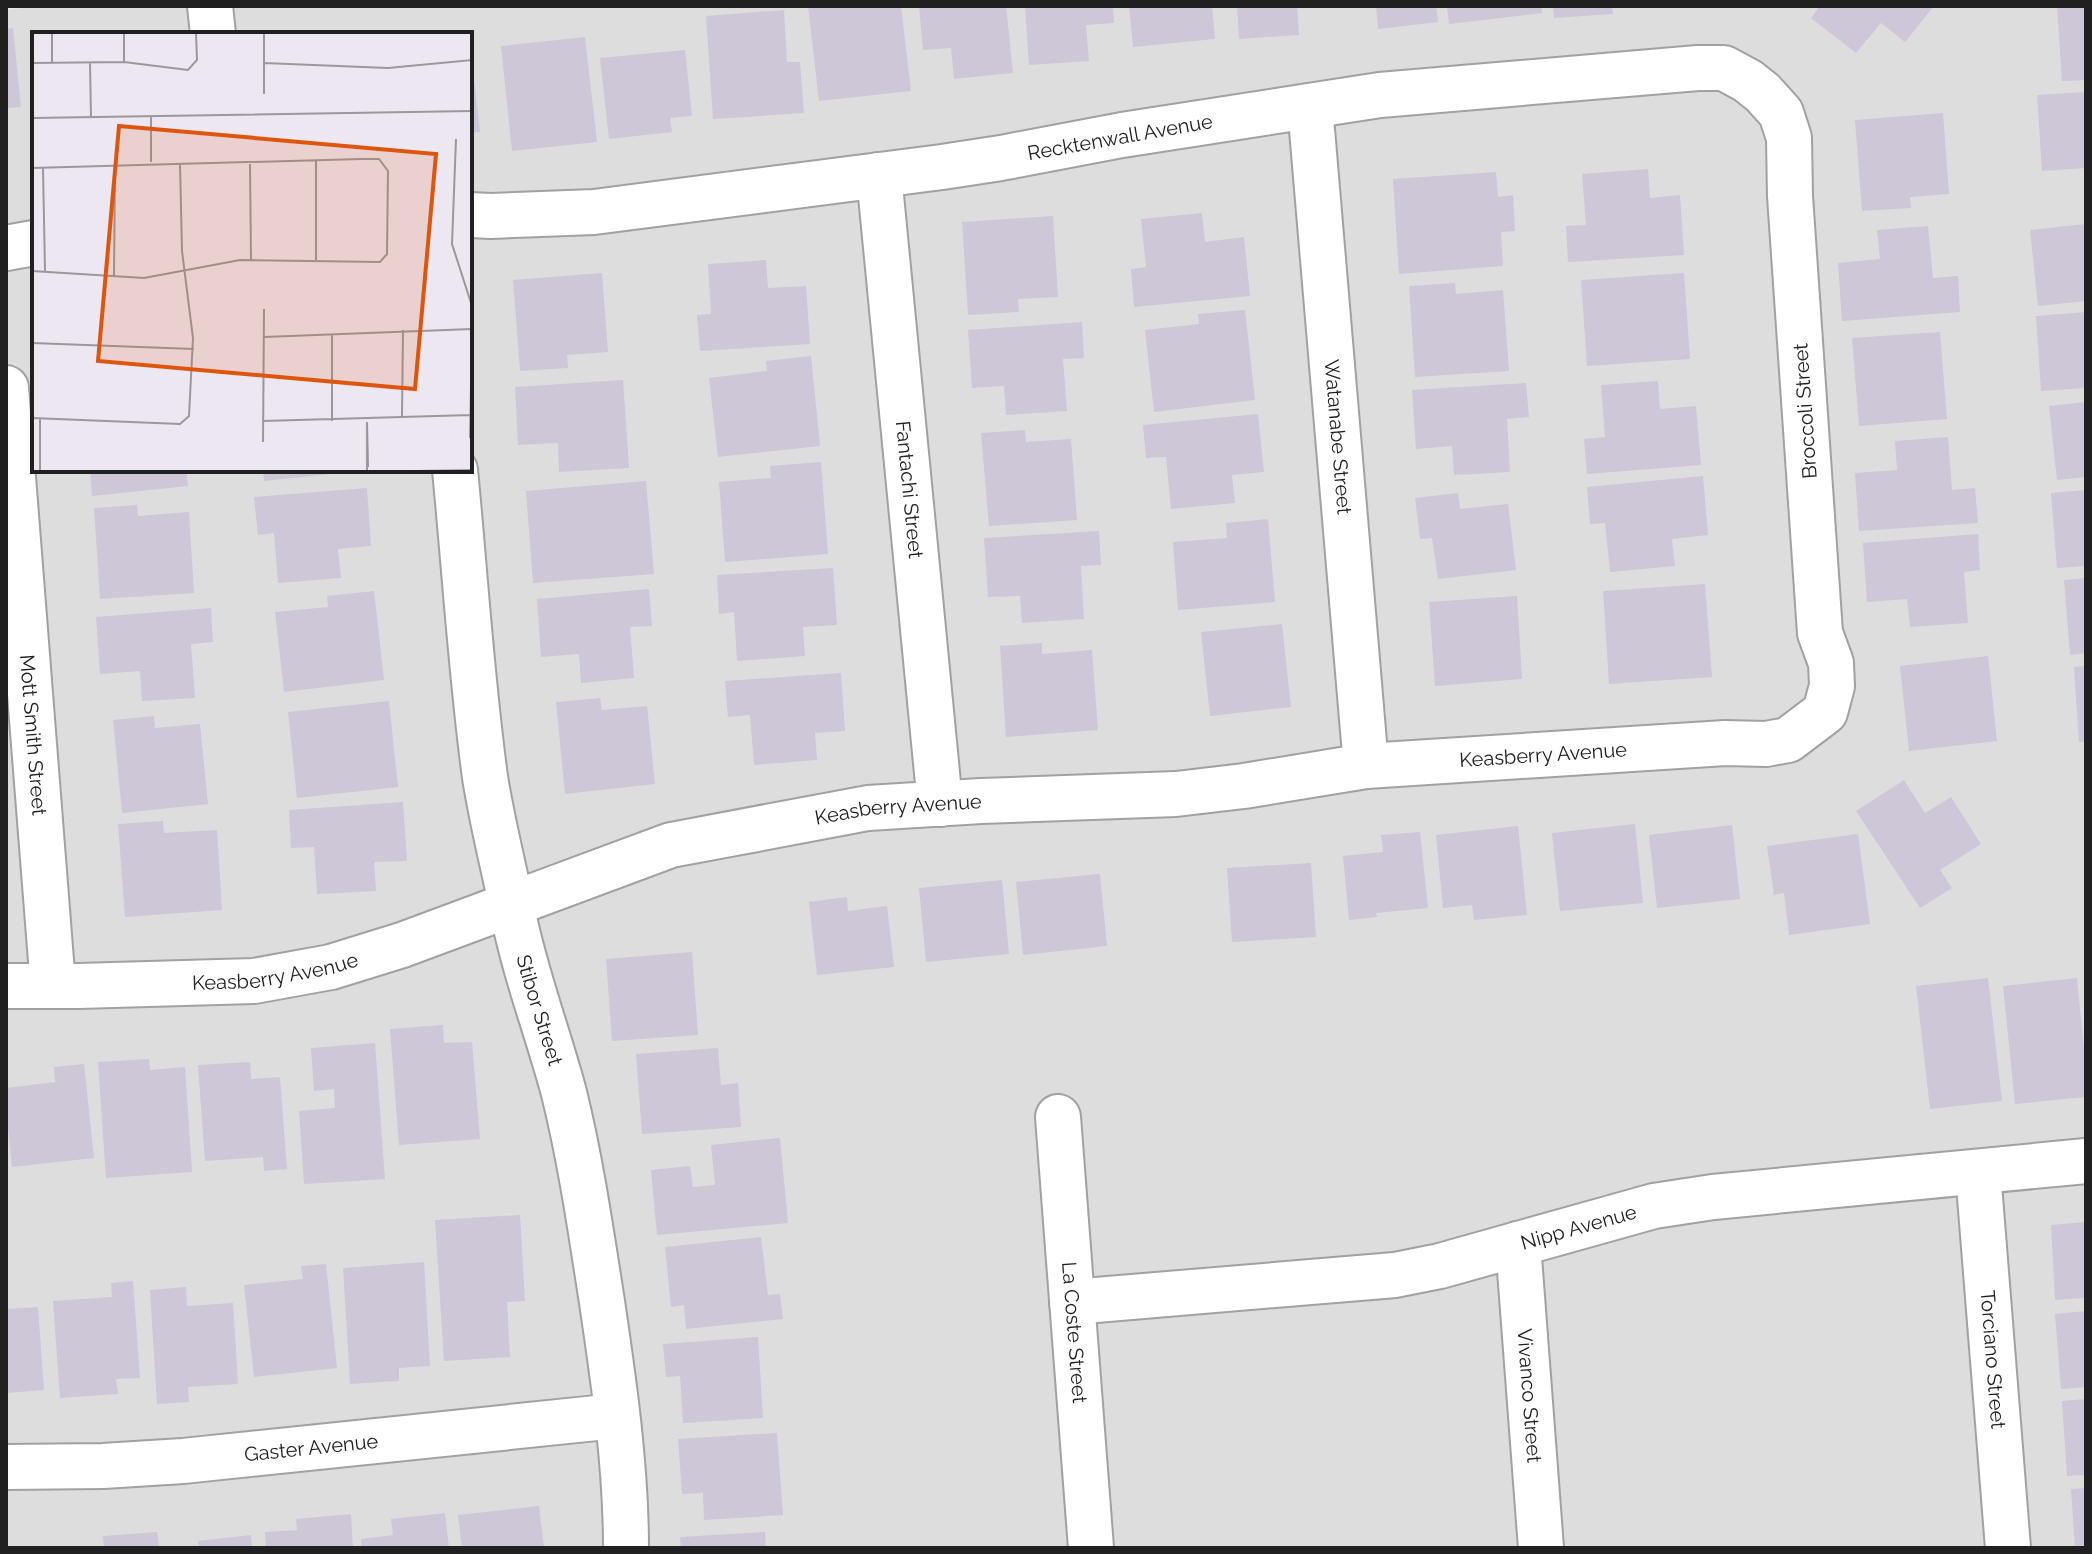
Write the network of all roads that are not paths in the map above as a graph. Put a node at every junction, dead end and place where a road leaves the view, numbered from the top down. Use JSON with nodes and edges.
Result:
{"nodes":[{"id":1,"x":210,"y":6,"type":"edge"},
{"id":2,"x":213,"y":32,"type":"edge"},
{"id":3,"x":1763,"y":93,"type":"joint"},
{"id":4,"x":1310,"y":106,"type":"junction"},
{"id":5,"x":879,"y":175,"type":"junction"},
{"id":6,"x":472,"y":215,"type":"edge"},
{"id":7,"x":32,"y":243,"type":"edge"},
{"id":8,"x":6,"y":248,"type":"edge"},
{"id":9,"x":6,"y":388,"type":"edge"},
{"id":10,"x":455,"y":472,"type":"edge"},
{"id":11,"x":1808,"y":726,"type":"joint"},
{"id":12,"x":1366,"y":766,"type":"junction"},
{"id":13,"x":940,"y":804,"type":"junction"},
{"id":14,"x":512,"y":903,"type":"junction"},
{"id":15,"x":6,"y":986,"type":"edge"},
{"id":16,"x":53,"y":986,"type":"junction"},
{"id":17,"x":1058,"y":1117,"type":"dead end"},
{"id":18,"x":2086,"y":1161,"type":"edge"},
{"id":19,"x":1978,"y":1172,"type":"junction"},
{"id":20,"x":1518,"y":1244,"type":"junction"},
{"id":21,"x":1072,"y":1302,"type":"junction"},
{"id":22,"x":616,"y":1416,"type":"junction"},
{"id":23,"x":6,"y":1467,"type":"edge"},
{"id":24,"x":626,"y":1548,"type":"edge"},
{"id":25,"x":1091,"y":1548,"type":"edge"},
{"id":26,"x":1541,"y":1548,"type":"edge"},
{"id":27,"x":2008,"y":1548,"type":"edge"}],
"edges":[{"from":1,"to":2,"type":"street"},
{"from":3,"to":4,"type":"street","name":"Recktenwall Avenue"},
{"from":3,"to":11,"type":"street","name":"Broccoli Street"},
{"from":4,"to":5,"type":"street","name":"Recktenwall Avenue"},
{"from":4,"to":12,"type":"street","name":"Watanabe Street"},
{"from":5,"to":6,"type":"street","name":"Recktenwall Avenue"},
{"from":5,"to":13,"type":"street","name":"Fantachi Street"},
{"from":7,"to":8,"type":"street"},
{"from":9,"to":16,"type":"street","name":"Mott Smith Street"},
{"from":10,"to":14,"type":"street","name":"Stibor Street"},
{"from":11,"to":12,"type":"street","name":"Keasberry Avenue"},
{"from":12,"to":13,"type":"street","name":"Keasberry Avenue"},
{"from":13,"to":14,"type":"street","name":"Keasberry Avenue"},
{"from":14,"to":16,"type":"street","name":"Keasberry Avenue"},
{"from":14,"to":22,"type":"street","name":"Stibor Street"},
{"from":15,"to":16,"type":"street","name":"Keasberry Avenue"},
{"from":17,"to":21,"type":"street","name":"La Coste Street"},
{"from":18,"to":19,"type":"street","name":"Nipp Avenue"},
{"from":19,"to":20,"type":"street","name":"Nipp Avenue"},
{"from":19,"to":27,"type":"street","name":"Torciano Street"},
{"from":20,"to":21,"type":"street","name":"Nipp Avenue"},
{"from":20,"to":26,"type":"street","name":"Vivanco Street"},
{"from":21,"to":25,"type":"street","name":"La Coste Street"},
{"from":22,"to":23,"type":"street","name":"Gaster Avenue"},
{"from":22,"to":24,"type":"street","name":"Stibor Street"}]}
